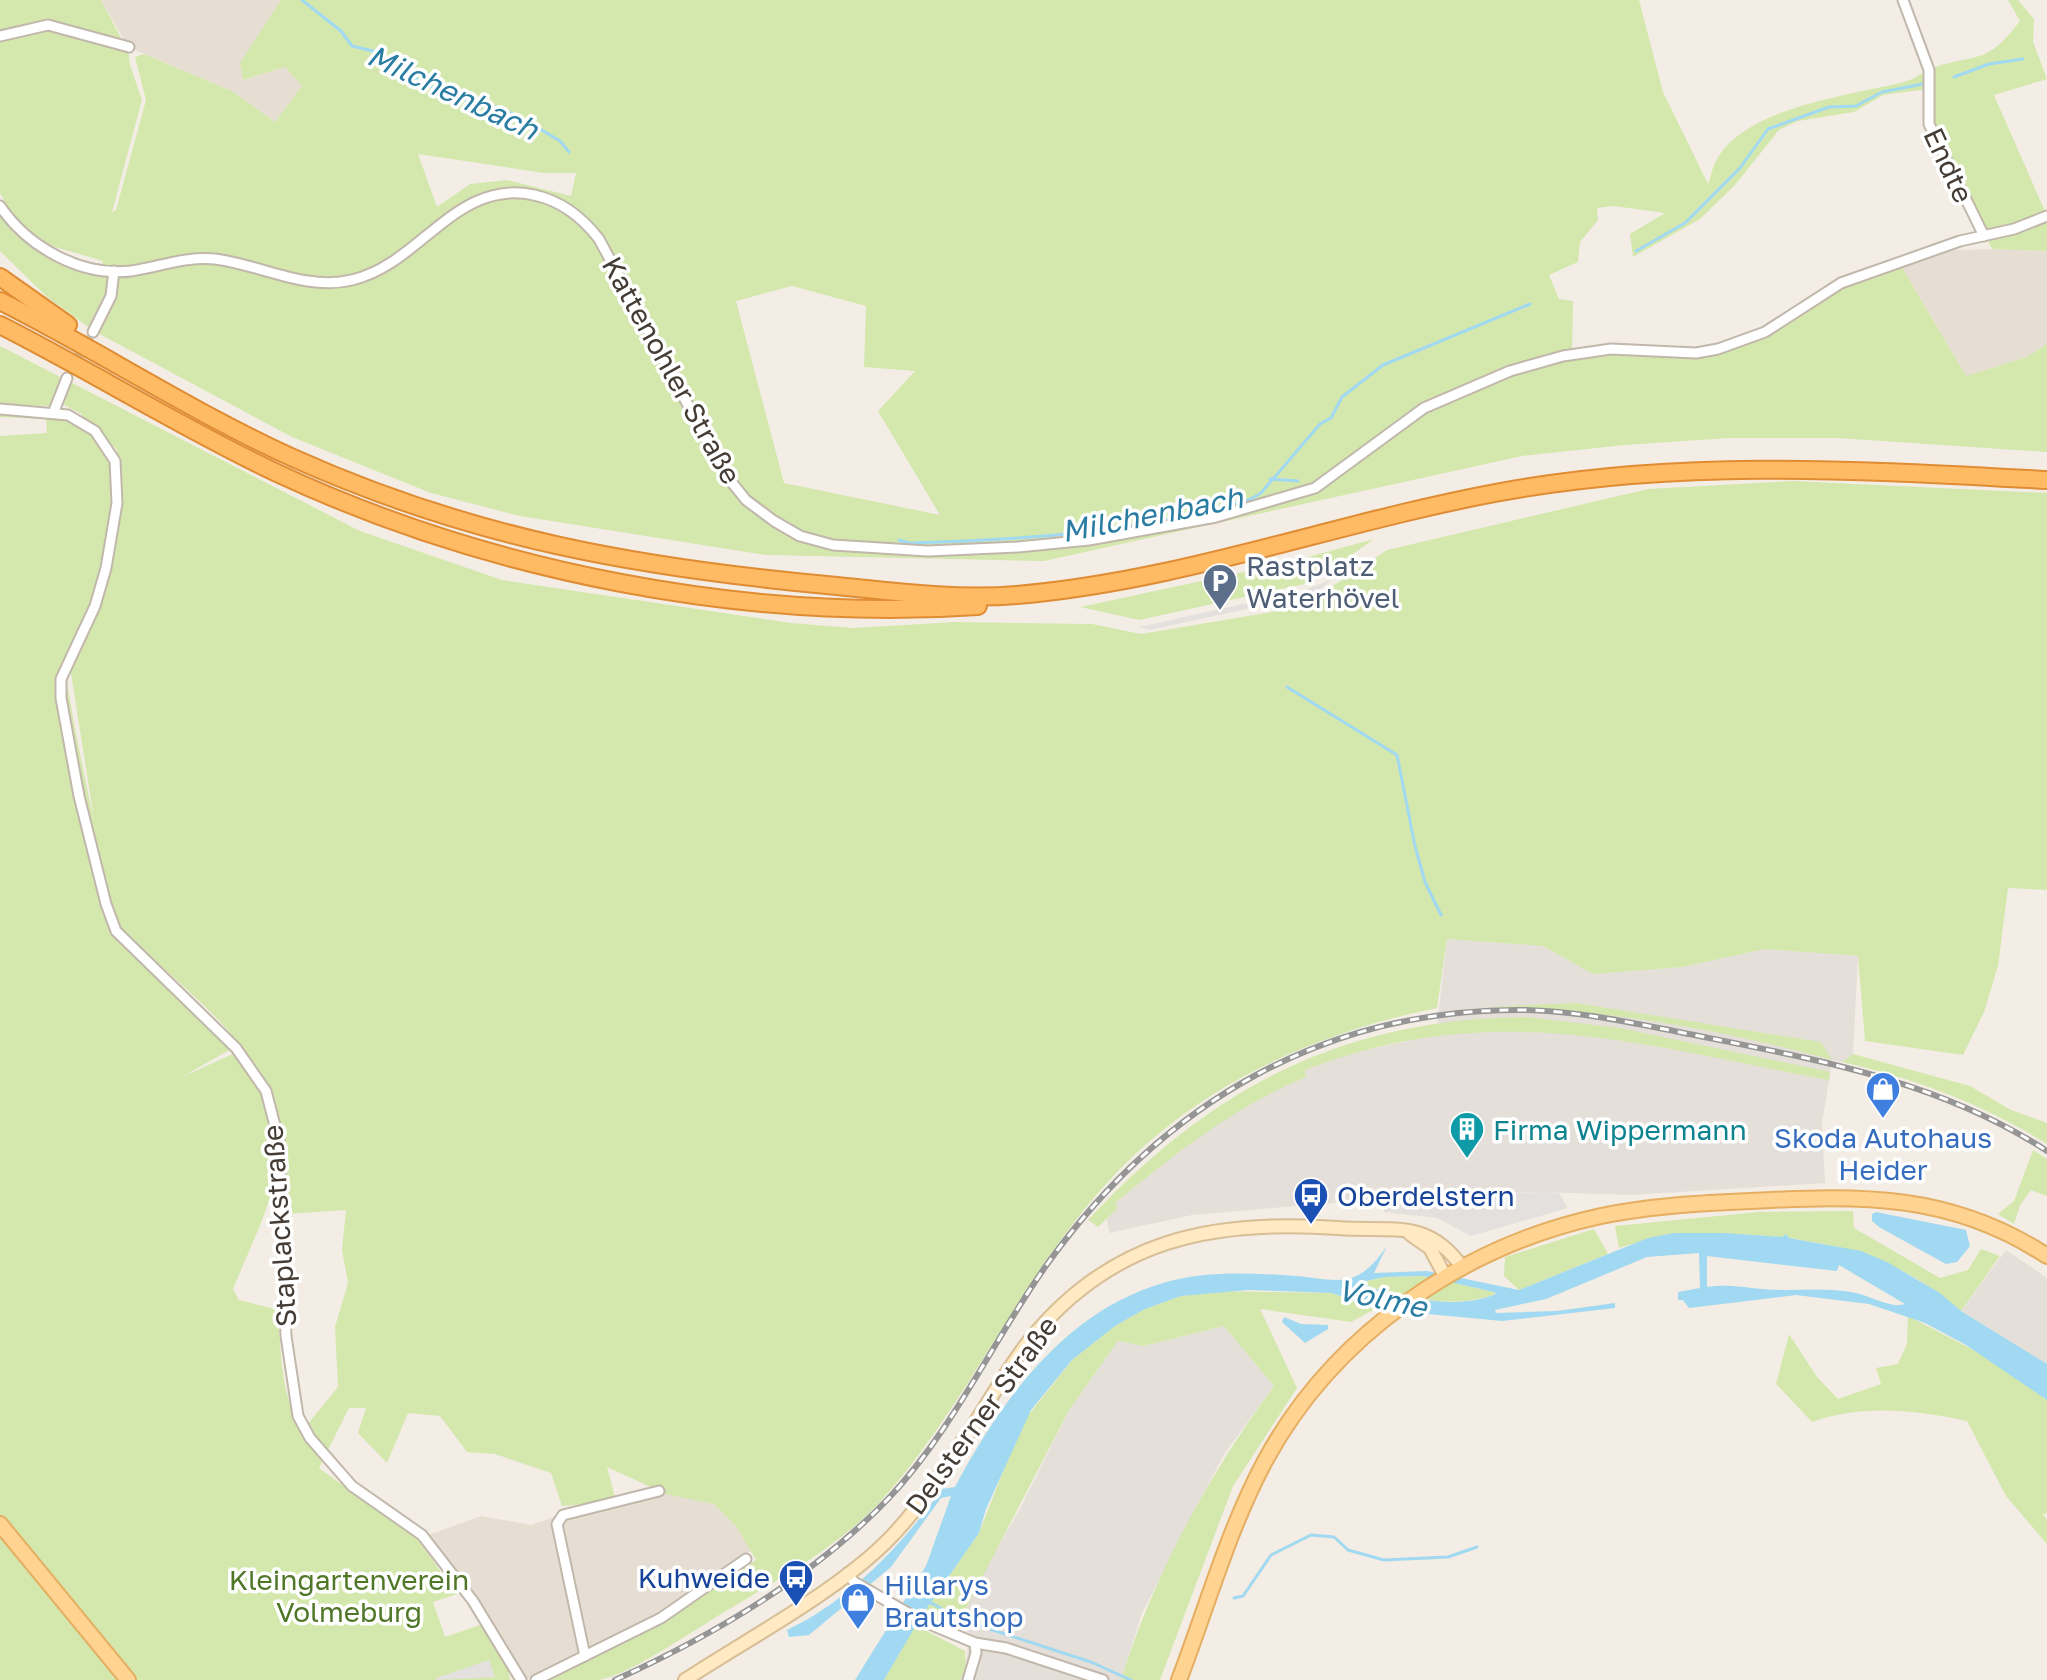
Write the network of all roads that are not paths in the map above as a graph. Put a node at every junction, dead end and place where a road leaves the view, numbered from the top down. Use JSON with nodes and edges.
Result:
{"nodes":[{"id":1,"x":1903,"y":0,"type":"edge"},
{"id":2,"x":0,"y":36,"type":"edge"},
{"id":3,"x":129,"y":47,"type":"dead end"},
{"id":4,"x":0,"y":206,"type":"edge"},
{"id":5,"x":2047,"y":216,"type":"edge"},
{"id":6,"x":1984,"y":236,"type":"junction"},
{"id":7,"x":114,"y":271,"type":"junction"},
{"id":8,"x":0,"y":277,"type":"edge"},
{"id":9,"x":0,"y":301,"type":"edge"},
{"id":10,"x":0,"y":325,"type":"edge"},
{"id":11,"x":93,"y":332,"type":"tunnel mouth"},
{"id":12,"x":108,"y":359,"type":"junction"},
{"id":13,"x":67,"y":378,"type":"tunnel mouth"},
{"id":14,"x":0,"y":409,"type":"edge"},
{"id":15,"x":54,"y":411,"type":"junction"},
{"id":16,"x":2047,"y":480,"type":"edge"},
{"id":17,"x":2047,"y":488,"type":"edge"},
{"id":18,"x":876,"y":599,"type":"junction"},
{"id":19,"x":1403,"y":1232,"type":"junction"},
{"id":20,"x":2047,"y":1256,"type":"edge"},
{"id":21,"x":1462,"y":1267,"type":"junction"},
{"id":22,"x":1445,"y":1276,"type":"junction"},
{"id":23,"x":659,"y":1491,"type":"dead end"},
{"id":24,"x":0,"y":1524,"type":"edge"},
{"id":25,"x":746,"y":1559,"type":"dead end"},
{"id":26,"x":851,"y":1578,"type":"junction"},
{"id":27,"x":975,"y":1643,"type":"junction"},
{"id":28,"x":585,"y":1656,"type":"junction"},
{"id":29,"x":128,"y":1680,"type":"edge"},
{"id":30,"x":521,"y":1680,"type":"edge"},
{"id":31,"x":536,"y":1680,"type":"edge"},
{"id":32,"x":685,"y":1680,"type":"edge"},
{"id":33,"x":968,"y":1680,"type":"edge"},
{"id":34,"x":1103,"y":1680,"type":"edge"},
{"id":35,"x":1179,"y":1680,"type":"edge"}],
"edges":[{"from":1,"to":6,"type":"street","name":"Endte"},
{"from":2,"to":3,"type":"street"},
{"from":4,"to":7,"type":"street","name":"Kattenohler Straße"},
{"from":5,"to":6,"type":"street","name":"Kattenohler Straße"},
{"from":6,"to":7,"type":"street","name":"Kattenohler Straße"},
{"from":7,"to":11,"type":"street"},
{"from":8,"to":12,"type":"highway"},
{"from":9,"to":12,"type":"highway"},
{"from":10,"to":18,"type":"highway"},
{"from":12,"to":18,"type":"highway"},
{"from":13,"to":15,"type":"street"},
{"from":14,"to":15,"type":"street","name":"Staplackstraße"},
{"from":15,"to":30,"type":"street","name":"Staplackstraße"},
{"from":16,"to":18,"type":"highway"},
{"from":17,"to":18,"type":"highway"},
{"from":19,"to":21,"type":"street","name":"Delsterner Straße"},
{"from":19,"to":22,"type":"street"},
{"from":19,"to":26,"type":"street","name":"Delsterner Straße"},
{"from":20,"to":21,"type":"main road"},
{"from":21,"to":22,"type":"main road"},
{"from":22,"to":35,"type":"main road"},
{"from":23,"to":28,"type":"street"},
{"from":24,"to":29,"type":"main road"},
{"from":25,"to":28,"type":"street"},
{"from":26,"to":27,"type":"street"},
{"from":26,"to":32,"type":"street","name":"Delsterner Straße"},
{"from":27,"to":33,"type":"street"},
{"from":27,"to":34,"type":"street"},
{"from":28,"to":31,"type":"street"}]}
